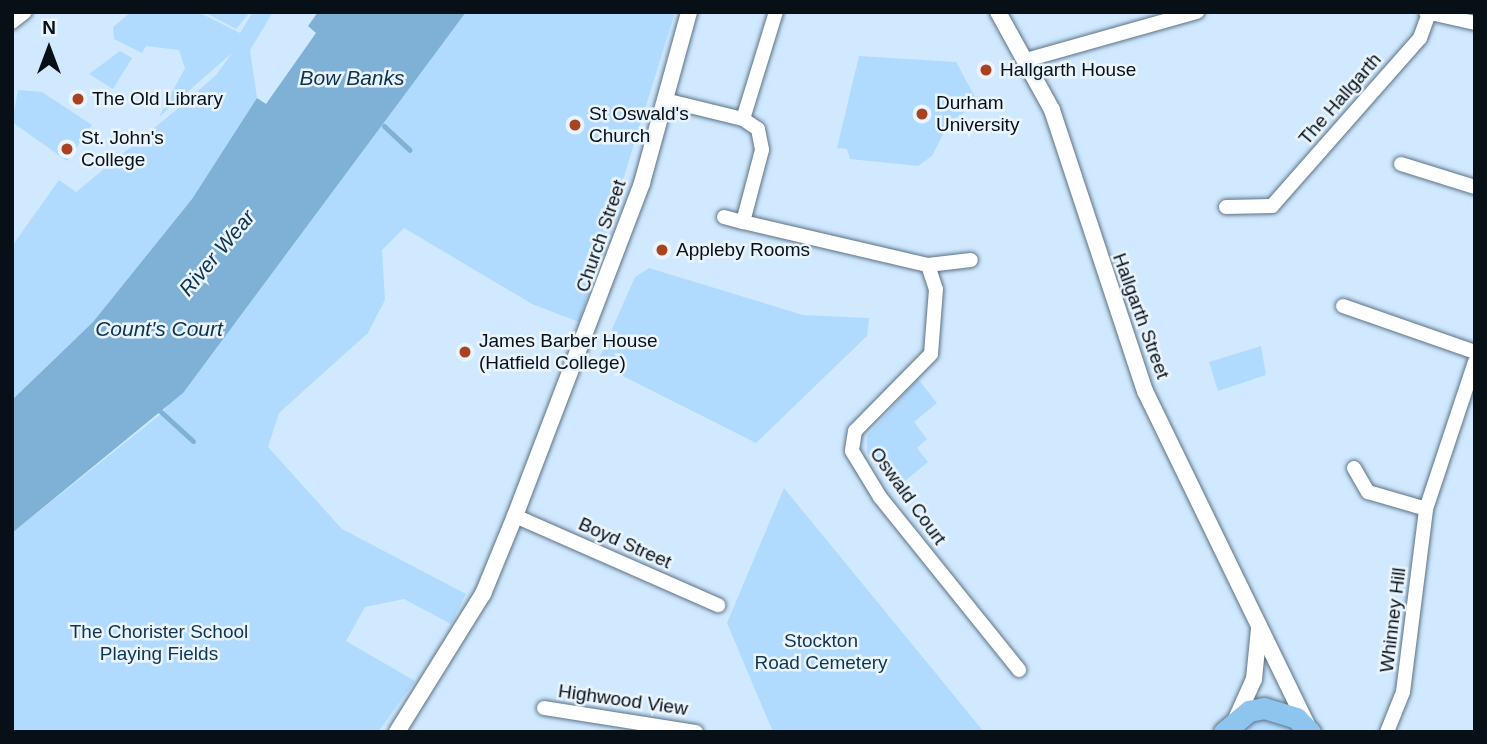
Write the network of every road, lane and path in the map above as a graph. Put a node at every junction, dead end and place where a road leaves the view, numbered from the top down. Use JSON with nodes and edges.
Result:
{"nodes":[{"id":1,"x":26,"y":12,"type":"edge"},
{"id":2,"x":689,"y":12,"type":"edge"},
{"id":3,"x":776,"y":12,"type":"edge"},
{"id":4,"x":998,"y":12,"type":"edge"},
{"id":5,"x":1197,"y":12,"type":"edge"},
{"id":6,"x":1428,"y":13,"type":"edge"},
{"id":7,"x":12,"y":22,"type":"edge"},
{"id":8,"x":1475,"y":23,"type":"edge"},
{"id":9,"x":1026,"y":60,"type":"junction"},
{"id":10,"x":665,"y":100,"type":"junction"},
{"id":11,"x":743,"y":119,"type":"junction"},
{"id":12,"x":1402,"y":164,"type":"dead end"},
{"id":13,"x":1475,"y":187,"type":"edge"},
{"id":14,"x":1272,"y":206,"type":"junction"},
{"id":15,"x":1226,"y":207,"type":"dead end"},
{"id":16,"x":1287,"y":208,"type":"dead end"},
{"id":17,"x":724,"y":217,"type":"dead end"},
{"id":18,"x":743,"y":222,"type":"junction"},
{"id":19,"x":971,"y":260,"type":"dead end"},
{"id":20,"x":928,"y":265,"type":"junction"},
{"id":21,"x":1343,"y":306,"type":"dead end"},
{"id":22,"x":1475,"y":352,"type":"edge"},
{"id":23,"x":1475,"y":362,"type":"edge"},
{"id":24,"x":1354,"y":468,"type":"dead end"},
{"id":25,"x":1426,"y":509,"type":"junction"},
{"id":26,"x":515,"y":516,"type":"junction"},
{"id":27,"x":719,"y":605,"type":"dead end"},
{"id":28,"x":1259,"y":629,"type":"junction"},
{"id":29,"x":1019,"y":670,"type":"dead end"},
{"id":30,"x":544,"y":708,"type":"dead end"},
{"id":31,"x":1226,"y":727,"type":"edge"},
{"id":32,"x":1309,"y":731,"type":"edge"},
{"id":33,"x":397,"y":732,"type":"edge"},
{"id":34,"x":696,"y":732,"type":"edge"},
{"id":35,"x":1387,"y":732,"type":"edge"}],
"edges":[{"from":1,"to":7,"type":"street"},
{"from":2,"to":10,"type":"street","name":"Church Street"},
{"from":3,"to":11,"type":"street"},
{"from":4,"to":9,"type":"street","name":"Hallgarth Street"},
{"from":5,"to":9,"type":"street"},
{"from":6,"to":8,"type":"street"},
{"from":6,"to":14,"type":"street","name":"The Hallgarth"},
{"from":9,"to":28,"type":"street","name":"Hallgarth Street"},
{"from":10,"to":11,"type":"street"},
{"from":10,"to":26,"type":"street","name":"Church Street"},
{"from":11,"to":18,"type":"street"},
{"from":12,"to":13,"type":"street"},
{"from":14,"to":15,"type":"street"},
{"from":14,"to":16,"type":"street"},
{"from":17,"to":18,"type":"street"},
{"from":18,"to":20,"type":"street"},
{"from":19,"to":20,"type":"street"},
{"from":20,"to":29,"type":"street","name":"Oswald Court"},
{"from":21,"to":22,"type":"street"},
{"from":23,"to":25,"type":"street","name":"Whinney Hill"},
{"from":24,"to":25,"type":"street"},
{"from":25,"to":35,"type":"street","name":"Whinney Hill"},
{"from":26,"to":27,"type":"street","name":"Boyd Street"},
{"from":26,"to":33,"type":"street","name":"Church Street"},
{"from":28,"to":31,"type":"street"},
{"from":28,"to":32,"type":"street","name":"Hallgarth Street"},
{"from":30,"to":34,"type":"street","name":"Highwood View"},
{"from":31,"to":32,"type":"main road"}]}
